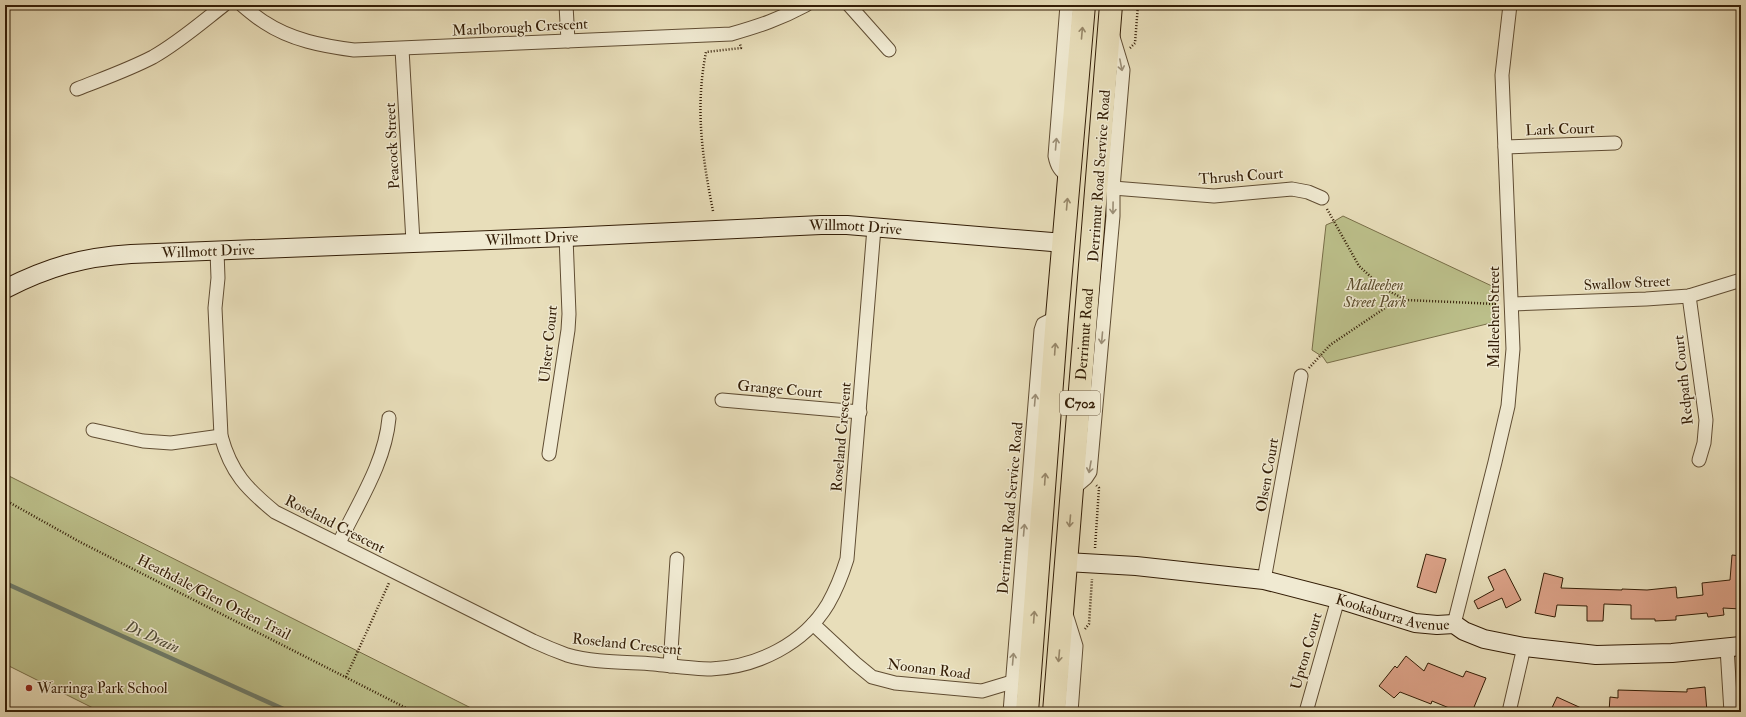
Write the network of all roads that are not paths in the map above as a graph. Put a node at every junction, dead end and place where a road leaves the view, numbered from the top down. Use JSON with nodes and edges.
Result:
{"nodes":[{"id":1,"x":224,"y":5,"type":"edge"},
{"id":2,"x":242,"y":5,"type":"edge"},
{"id":3,"x":566,"y":5,"type":"edge"},
{"id":4,"x":806,"y":5,"type":"edge"},
{"id":5,"x":849,"y":5,"type":"edge"},
{"id":6,"x":1067,"y":5,"type":"edge"},
{"id":7,"x":1084,"y":5,"type":"edge"},
{"id":8,"x":1510,"y":5,"type":"edge"},
{"id":9,"x":1113,"y":12,"type":"edge"},
{"id":10,"x":568,"y":41,"type":"junction"},
{"id":11,"x":402,"y":49,"type":"junction"},
{"id":12,"x":889,"y":50,"type":"dead end"},
{"id":13,"x":76,"y":89,"type":"dead end"},
{"id":14,"x":1615,"y":143,"type":"dead end"},
{"id":15,"x":1505,"y":147,"type":"junction"},
{"id":16,"x":1099,"y":157,"type":"junction"},
{"id":17,"x":1069,"y":177,"type":"junction"},
{"id":18,"x":1113,"y":188,"type":"junction"},
{"id":19,"x":1322,"y":198,"type":"road end"},
{"id":20,"x":874,"y":228,"type":"junction"},
{"id":21,"x":566,"y":237,"type":"junction"},
{"id":22,"x":413,"y":242,"type":"junction"},
{"id":23,"x":1064,"y":243,"type":"junction"},
{"id":24,"x":1092,"y":245,"type":"junction"},
{"id":25,"x":212,"y":251,"type":"junction"},
{"id":26,"x":1741,"y":280,"type":"edge"},
{"id":27,"x":5,"y":290,"type":"edge"},
{"id":28,"x":1689,"y":296,"type":"junction"},
{"id":29,"x":1512,"y":304,"type":"junction"},
{"id":30,"x":1057,"y":317,"type":"junction"},
{"id":31,"x":1301,"y":376,"type":"road end"},
{"id":32,"x":722,"y":400,"type":"dead end"},
{"id":33,"x":860,"y":412,"type":"junction"},
{"id":34,"x":389,"y":418,"type":"dead end"},
{"id":35,"x":93,"y":430,"type":"dead end"},
{"id":36,"x":221,"y":436,"type":"junction"},
{"id":37,"x":549,"y":454,"type":"dead end"},
{"id":38,"x":1699,"y":460,"type":"dead end"},
{"id":39,"x":1073,"y":489,"type":"junction"},
{"id":40,"x":338,"y":543,"type":"junction"},
{"id":41,"x":677,"y":559,"type":"dead end"},
{"id":42,"x":1039,"y":559,"type":"junction"},
{"id":43,"x":1066,"y":562,"type":"junction"},
{"id":44,"x":1264,"y":580,"type":"junction"},
{"id":45,"x":1338,"y":599,"type":"junction"},
{"id":46,"x":1063,"y":603,"type":"junction"},
{"id":47,"x":813,"y":624,"type":"junction"},
{"id":48,"x":1454,"y":624,"type":"junction"},
{"id":49,"x":1524,"y":647,"type":"junction"},
{"id":50,"x":1734,"y":647,"type":"edge"},
{"id":51,"x":670,"y":666,"type":"junction"},
{"id":52,"x":1012,"y":682,"type":"junction"},
{"id":53,"x":1010,"y":712,"type":"edge"},
{"id":54,"x":1027,"y":712,"type":"edge"},
{"id":55,"x":1054,"y":712,"type":"edge"},
{"id":56,"x":1070,"y":712,"type":"edge"},
{"id":57,"x":1306,"y":712,"type":"edge"},
{"id":58,"x":1509,"y":712,"type":"edge"},
{"id":59,"x":1731,"y":712,"type":"edge"}],
"edges":[{"from":1,"to":13,"type":"street"},
{"from":2,"to":11,"type":"street","name":"Marlborough Crescent"},
{"from":3,"to":10,"type":"street"},
{"from":4,"to":10,"type":"street","name":"Marlborough Crescent"},
{"from":5,"to":12,"type":"street"},
{"from":17,"to":6,"type":"street","name":"Derrimut Road Service Road","one_way":true},
{"from":17,"to":7,"type":"highway","name":"Derrimut Road","number":"C702","one_way":true},
{"from":8,"to":15,"type":"street","name":"Malleehen Street"},
{"from":9,"to":16,"type":"highway","name":"Derrimut Road","number":"C702"},
{"from":9,"to":18,"type":"street","name":"Derrimut Road Service Road","one_way":true},
{"from":10,"to":11,"type":"street","name":"Marlborough Crescent"},
{"from":11,"to":22,"type":"street","name":"Peacock Street"},
{"from":14,"to":15,"type":"street","name":"Lark Court"},
{"from":15,"to":29,"type":"street","name":"Malleehen Street"},
{"from":16,"to":17,"type":"highway"},
{"from":16,"to":24,"type":"highway","name":"Derrimut Road","number":"C702"},
{"from":23,"to":17,"type":"highway","name":"Derrimut Road","number":"C702","one_way":true},
{"from":18,"to":19,"type":"street","name":"Thrush Court"},
{"from":18,"to":39,"type":"street","name":"Derrimut Road Service Road","one_way":true},
{"from":20,"to":21,"type":"street","name":"Willmott Drive"},
{"from":20,"to":23,"type":"street","name":"Willmott Drive"},
{"from":20,"to":33,"type":"street","name":"Roseland Crescent"},
{"from":21,"to":22,"type":"street","name":"Willmott Drive"},
{"from":21,"to":37,"type":"street","name":"Ulster Court"},
{"from":22,"to":25,"type":"street","name":"Willmott Drive"},
{"from":23,"to":24,"type":"highway"},
{"from":23,"to":30,"type":"highway","name":"Derrimut Road","number":"C702"},
{"from":24,"to":39,"type":"highway","name":"Derrimut Road","number":"C702"},
{"from":25,"to":27,"type":"street","name":"Willmott Drive"},
{"from":25,"to":36,"type":"street","name":"Roseland Crescent"},
{"from":26,"to":28,"type":"street","name":"Swallow Street"},
{"from":28,"to":29,"type":"street","name":"Swallow Street"},
{"from":28,"to":38,"type":"street","name":"Redpath Court"},
{"from":29,"to":48,"type":"street","name":"Malleehen Street"},
{"from":42,"to":30,"type":"highway","name":"Derrimut Road","number":"C702","one_way":true},
{"from":52,"to":30,"type":"street","name":"Derrimut Road Service Road","one_way":true},
{"from":31,"to":44,"type":"street","name":"Olsen Court"},
{"from":32,"to":33,"type":"street","name":"Grange Court"},
{"from":33,"to":47,"type":"street","name":"Roseland Crescent"},
{"from":34,"to":40,"type":"street"},
{"from":35,"to":36,"type":"street"},
{"from":36,"to":40,"type":"street","name":"Roseland Crescent"},
{"from":39,"to":43,"type":"highway","name":"Derrimut Road","number":"C702","one_way":true},
{"from":40,"to":51,"type":"street","name":"Roseland Crescent"},
{"from":41,"to":51,"type":"street"},
{"from":42,"to":43,"type":"highway"},
{"from":54,"to":42,"type":"highway","name":"Derrimut Road","number":"C702","one_way":true},
{"from":43,"to":44,"type":"street","name":"Kookaburra Avenue"},
{"from":43,"to":46,"type":"highway","name":"Derrimut Road","number":"C702"},
{"from":44,"to":45,"type":"street","name":"Kookaburra Avenue"},
{"from":45,"to":48,"type":"street","name":"Kookaburra Avenue"},
{"from":45,"to":57,"type":"street","name":"Upton Court"},
{"from":46,"to":55,"type":"highway","name":"Derrimut Road","number":"C702","one_way":true},
{"from":46,"to":56,"type":"street"},
{"from":47,"to":51,"type":"street","name":"Roseland Crescent"},
{"from":47,"to":52,"type":"street","name":"Noonan Road"},
{"from":48,"to":49,"type":"street","name":"Kookaburra Avenue"},
{"from":49,"to":50,"type":"street","name":"Kookaburra Avenue"},
{"from":49,"to":58,"type":"street"},
{"from":50,"to":59,"type":"street"},
{"from":52,"to":53,"type":"street","name":"Derrimut Road Service Road"}]}
